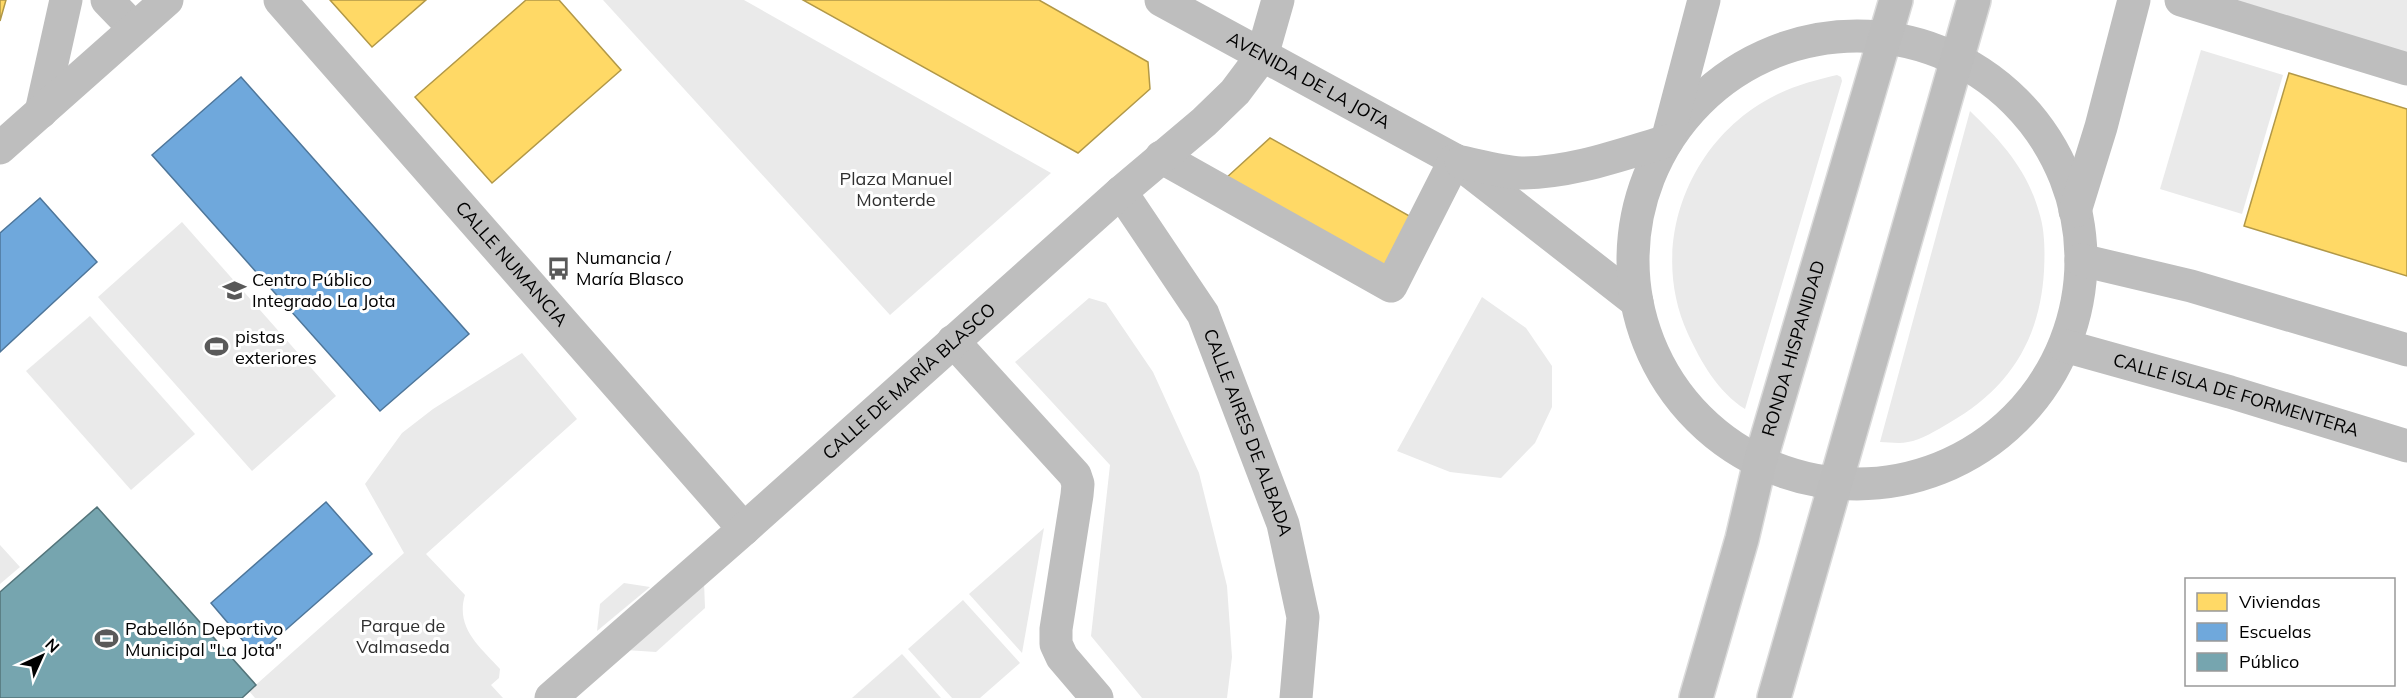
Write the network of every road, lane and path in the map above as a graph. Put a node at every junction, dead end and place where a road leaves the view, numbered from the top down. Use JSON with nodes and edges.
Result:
{"nodes":[{"id":1,"x":66,"y":0,"type":"edge"},
{"id":2,"x":106,"y":0,"type":"edge"},
{"id":3,"x":166,"y":0,"type":"edge"},
{"id":4,"x":280,"y":0,"type":"edge"},
{"id":5,"x":1161,"y":0,"type":"edge"},
{"id":6,"x":1278,"y":0,"type":"edge"},
{"id":7,"x":1704,"y":0,"type":"edge"},
{"id":8,"x":1896,"y":0,"type":"edge"},
{"id":9,"x":1974,"y":0,"type":"edge"},
{"id":10,"x":2134,"y":0,"type":"edge"},
{"id":11,"x":2181,"y":0,"type":"edge"},
{"id":12,"x":134,"y":28,"type":"junction"},
{"id":13,"x":1886,"y":38,"type":"junction"},
{"id":14,"x":1262,"y":56,"type":"junction"},
{"id":15,"x":1957,"y":60,"type":"junction"},
{"id":16,"x":2407,"y":69,"type":"edge"},
{"id":17,"x":41,"y":112,"type":"junction"},
{"id":18,"x":1667,"y":141,"type":"junction"},
{"id":19,"x":0,"y":148,"type":"edge"},
{"id":20,"x":1161,"y":157,"type":"junction"},
{"id":21,"x":1455,"y":160,"type":"junction"},
{"id":22,"x":1121,"y":192,"type":"junction"},
{"id":23,"x":2075,"y":211,"type":"junction"},
{"id":24,"x":2081,"y":260,"type":"junction"},
{"id":25,"x":1637,"y":302,"type":"junction"},
{"id":26,"x":953,"y":341,"type":"junction"},
{"id":27,"x":2065,"y":346,"type":"junction"},
{"id":28,"x":2407,"y":350,"type":"edge"},
{"id":29,"x":2407,"y":446,"type":"edge"},
{"id":30,"x":1760,"y":462,"type":"junction"},
{"id":31,"x":1834,"y":483,"type":"junction"},
{"id":32,"x":744,"y":529,"type":"junction"},
{"id":33,"x":551,"y":698,"type":"edge"},
{"id":34,"x":1097,"y":698,"type":"edge"},
{"id":35,"x":1296,"y":698,"type":"edge"},
{"id":36,"x":1696,"y":698,"type":"edge"},
{"id":37,"x":1774,"y":698,"type":"edge"}],
"edges":[{"from":1,"to":17,"type":"street"},
{"from":2,"to":12,"type":"street"},
{"from":3,"to":12,"type":"street"},
{"from":4,"to":32,"type":"street","name":"CALLE NUMANCIA"},
{"from":5,"to":14,"type":"street","name":"AVENIDA DE LA JOTA"},
{"from":6,"to":14,"type":"street"},
{"from":7,"to":18,"type":"street"},
{"from":8,"to":13,"type":"highway","name":"RONDA HISPANIDAD"},
{"from":9,"to":15,"type":"highway"},
{"from":10,"to":23,"type":"street"},
{"from":11,"to":16,"type":"street"},
{"from":12,"to":17,"type":"street"},
{"from":13,"to":15,"type":"street"},
{"from":13,"to":18,"type":"street"},
{"from":13,"to":30,"type":"highway","name":"RONDA HISPANIDAD"},
{"from":14,"to":20,"type":"street","name":"CALLE DE MARÍA BLASCO"},
{"from":14,"to":21,"type":"street","name":"AVENIDA DE LA JOTA"},
{"from":15,"to":23,"type":"street"},
{"from":15,"to":31,"type":"highway"},
{"from":17,"to":19,"type":"street"},
{"from":18,"to":21,"type":"street","name":"AVENIDA DE LA JOTA"},
{"from":18,"to":25,"type":"street"},
{"from":20,"to":21,"type":"street"},
{"from":20,"to":22,"type":"street","name":"CALLE DE MARÍA BLASCO"},
{"from":21,"to":25,"type":"street","name":"AVENIDA DE LA JOTA"},
{"from":22,"to":26,"type":"street","name":"CALLE DE MARÍA BLASCO"},
{"from":22,"to":35,"type":"street","name":"CALLE AIRES DE ALBADA"},
{"from":23,"to":24,"type":"street"},
{"from":24,"to":27,"type":"street"},
{"from":24,"to":28,"type":"street"},
{"from":25,"to":30,"type":"street"},
{"from":26,"to":32,"type":"street","name":"CALLE DE MARÍA BLASCO"},
{"from":26,"to":34,"type":"street"},
{"from":27,"to":29,"type":"street","name":"CALLE ISLA DE FORMENTERA"},
{"from":27,"to":31,"type":"street"},
{"from":30,"to":31,"type":"street"},
{"from":30,"to":36,"type":"highway","name":"RONDA HISPANIDAD"},
{"from":31,"to":37,"type":"highway"},
{"from":32,"to":33,"type":"street","name":"CALLE DE MARÍA BLASCO"}]}
